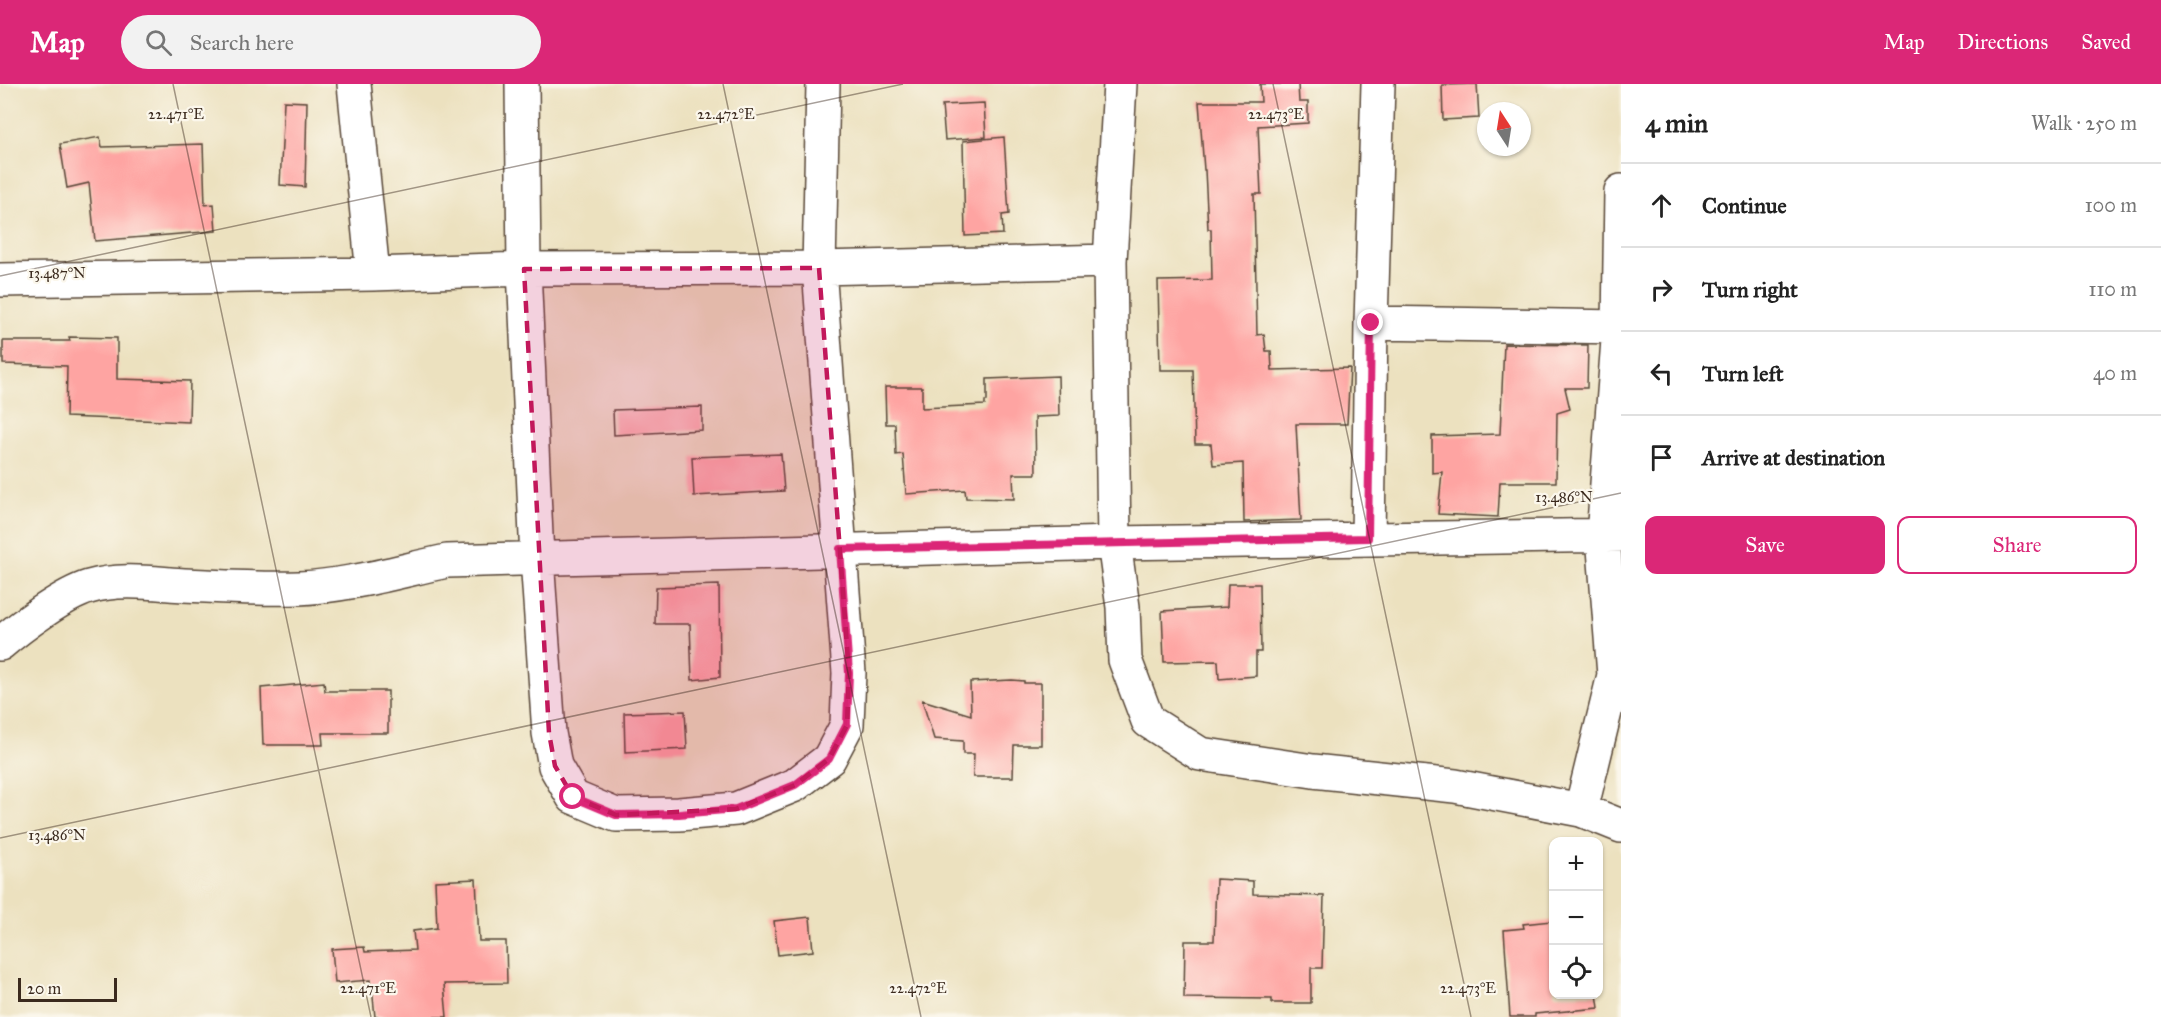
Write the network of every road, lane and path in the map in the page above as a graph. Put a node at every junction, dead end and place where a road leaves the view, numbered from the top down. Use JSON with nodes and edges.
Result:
{"nodes":[{"id":1,"x":354,"y":84,"type":"edge"},
{"id":2,"x":522,"y":84,"type":"edge"},
{"id":3,"x":823,"y":84,"type":"edge"},
{"id":4,"x":1120,"y":84,"type":"edge"},
{"id":5,"x":1378,"y":84,"type":"edge"},
{"id":6,"x":1621,"y":191,"type":"edge"},
{"id":7,"x":1110,"y":261,"type":"junction"},
{"id":8,"x":819,"y":268,"type":"junction"},
{"id":9,"x":524,"y":269,"type":"junction"},
{"id":10,"x":373,"y":274,"type":"junction"},
{"id":11,"x":0,"y":280,"type":"edge"},
{"id":12,"x":1371,"y":323,"type":"junction"},
{"id":13,"x":1620,"y":327,"type":"edge"},
{"id":14,"x":1612,"y":536,"type":"edge"},
{"id":15,"x":1368,"y":538,"type":"junction"},
{"id":16,"x":1114,"y":543,"type":"junction"},
{"id":17,"x":840,"y":549,"type":"junction"},
{"id":18,"x":537,"y":558,"type":"junction"},
{"id":19,"x":0,"y":644,"type":"edge"},
{"id":20,"x":1581,"y":810,"type":"junction"},
{"id":21,"x":1621,"y":826,"type":"edge"}],
"edges":[{"from":1,"to":10,"type":"street"},
{"from":2,"to":9,"type":"street"},
{"from":3,"to":8,"type":"street"},
{"from":4,"to":7,"type":"street"},
{"from":5,"to":12,"type":"street"},
{"from":6,"to":13,"type":"street"},
{"from":7,"to":8,"type":"street"},
{"from":7,"to":16,"type":"street"},
{"from":8,"to":9,"type":"street"},
{"from":8,"to":17,"type":"street"},
{"from":9,"to":10,"type":"street"},
{"from":9,"to":18,"type":"street"},
{"from":10,"to":11,"type":"street"},
{"from":12,"to":13,"type":"street"},
{"from":12,"to":15,"type":"street"},
{"from":13,"to":14,"type":"street"},
{"from":14,"to":15,"type":"street"},
{"from":14,"to":20,"type":"street"},
{"from":15,"to":16,"type":"street"},
{"from":16,"to":17,"type":"street"},
{"from":16,"to":20,"type":"street"},
{"from":17,"to":18,"type":"street"},
{"from":17,"to":18,"type":"street"},
{"from":18,"to":19,"type":"street"},
{"from":20,"to":21,"type":"street"}]}
